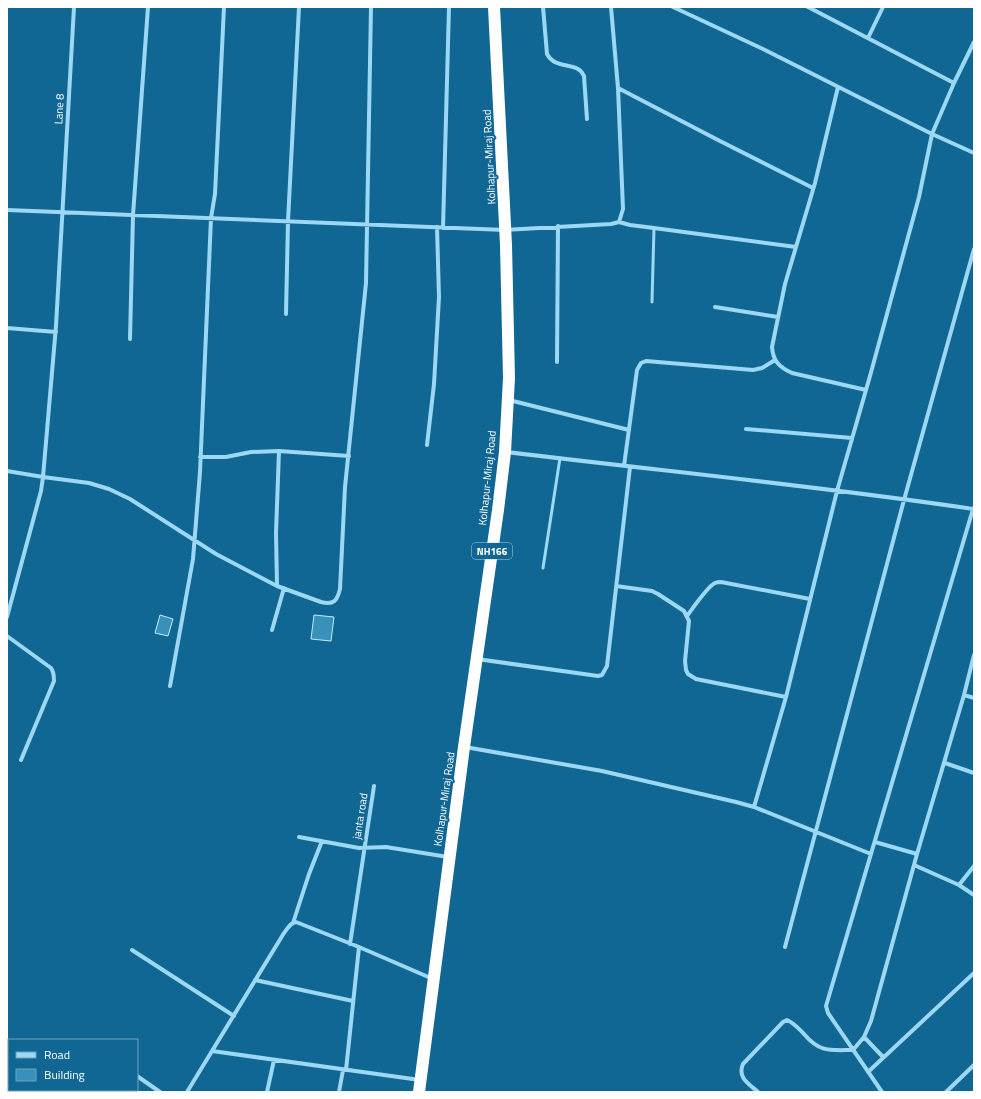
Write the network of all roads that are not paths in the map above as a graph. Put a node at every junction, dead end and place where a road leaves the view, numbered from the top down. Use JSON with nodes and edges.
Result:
{"nodes":[{"id":1,"x":74,"y":7,"type":"edge"},
{"id":2,"x":148,"y":7,"type":"edge"},
{"id":3,"x":224,"y":7,"type":"edge"},
{"id":4,"x":299,"y":7,"type":"edge"},
{"id":5,"x":371,"y":7,"type":"edge"},
{"id":6,"x":449,"y":7,"type":"edge"},
{"id":7,"x":494,"y":7,"type":"edge"},
{"id":8,"x":543,"y":7,"type":"edge"},
{"id":9,"x":611,"y":7,"type":"edge"},
{"id":10,"x":673,"y":7,"type":"edge"},
{"id":11,"x":808,"y":7,"type":"edge"},
{"id":12,"x":882,"y":7,"type":"edge"},
{"id":13,"x":868,"y":38,"type":"junction"},
{"id":14,"x":974,"y":42,"type":"edge"},
{"id":15,"x":954,"y":83,"type":"junction"},
{"id":16,"x":838,"y":87,"type":"junction"},
{"id":17,"x":618,"y":88,"type":"junction"},
{"id":18,"x":587,"y":119,"type":"dead end"},
{"id":19,"x":932,"y":134,"type":"junction"},
{"id":20,"x":974,"y":153,"type":"edge"},
{"id":21,"x":813,"y":188,"type":"junction"},
{"id":22,"x":7,"y":210,"type":"edge"},
{"id":23,"x":62,"y":213,"type":"junction"},
{"id":24,"x":133,"y":216,"type":"junction"},
{"id":25,"x":211,"y":218,"type":"junction"},
{"id":26,"x":288,"y":222,"type":"junction"},
{"id":27,"x":619,"y":222,"type":"junction"},
{"id":28,"x":367,"y":225,"type":"junction"},
{"id":29,"x":558,"y":226,"type":"junction"},
{"id":30,"x":437,"y":227,"type":"junction"},
{"id":31,"x":443,"y":228,"type":"junction"},
{"id":32,"x":654,"y":228,"type":"junction"},
{"id":33,"x":505,"y":230,"type":"junction"},
{"id":34,"x":796,"y":247,"type":"junction"},
{"id":35,"x":974,"y":249,"type":"edge"},
{"id":36,"x":652,"y":302,"type":"dead end"},
{"id":37,"x":715,"y":307,"type":"dead end"},
{"id":38,"x":286,"y":314,"type":"dead end"},
{"id":39,"x":778,"y":317,"type":"junction"},
{"id":40,"x":7,"y":328,"type":"edge"},
{"id":41,"x":56,"y":332,"type":"junction"},
{"id":42,"x":130,"y":339,"type":"dead end"},
{"id":43,"x":775,"y":360,"type":"junction"},
{"id":44,"x":557,"y":362,"type":"dead end"},
{"id":45,"x":866,"y":390,"type":"junction"},
{"id":46,"x":507,"y":400,"type":"junction"},
{"id":47,"x":746,"y":429,"type":"dead end"},
{"id":48,"x":629,"y":430,"type":"junction"},
{"id":49,"x":852,"y":438,"type":"junction"},
{"id":50,"x":427,"y":445,"type":"dead end"},
{"id":51,"x":279,"y":451,"type":"junction"},
{"id":52,"x":505,"y":452,"type":"junction"},
{"id":53,"x":348,"y":456,"type":"junction"},
{"id":54,"x":200,"y":457,"type":"junction"},
{"id":55,"x":560,"y":458,"type":"junction"},
{"id":56,"x":624,"y":466,"type":"junction"},
{"id":57,"x":630,"y":466,"type":"junction"},
{"id":58,"x":7,"y":471,"type":"edge"},
{"id":59,"x":43,"y":477,"type":"junction"},
{"id":60,"x":837,"y":491,"type":"junction"},
{"id":61,"x":904,"y":500,"type":"junction"},
{"id":62,"x":974,"y":508,"type":"edge"},
{"id":63,"x":195,"y":540,"type":"junction"},
{"id":64,"x":543,"y":568,"type":"dead end"},
{"id":65,"x":277,"y":586,"type":"junction"},
{"id":66,"x":616,"y":586,"type":"junction"},
{"id":67,"x":284,"y":588,"type":"junction"},
{"id":68,"x":810,"y":599,"type":"junction"},
{"id":69,"x":687,"y":616,"type":"junction"},
{"id":70,"x":7,"y":617,"type":"edge"},
{"id":71,"x":272,"y":630,"type":"dead end"},
{"id":72,"x":7,"y":636,"type":"edge"},
{"id":73,"x":974,"y":655,"type":"edge"},
{"id":74,"x":477,"y":659,"type":"junction"},
{"id":75,"x":170,"y":686,"type":"dead end"},
{"id":76,"x":964,"y":695,"type":"junction"},
{"id":77,"x":786,"y":697,"type":"junction"},
{"id":78,"x":974,"y":698,"type":"edge"},
{"id":79,"x":464,"y":747,"type":"junction"},
{"id":80,"x":21,"y":760,"type":"dead end"},
{"id":81,"x":945,"y":763,"type":"junction"},
{"id":82,"x":974,"y":773,"type":"edge"},
{"id":83,"x":374,"y":786,"type":"dead end"},
{"id":84,"x":754,"y":807,"type":"junction"},
{"id":85,"x":816,"y":833,"type":"junction"},
{"id":86,"x":298,"y":836,"type":"dead end"},
{"id":87,"x":322,"y":841,"type":"junction"},
{"id":88,"x":875,"y":842,"type":"junction"},
{"id":89,"x":364,"y":848,"type":"junction"},
{"id":90,"x":871,"y":854,"type":"junction"},
{"id":91,"x":917,"y":854,"type":"junction"},
{"id":92,"x":450,"y":857,"type":"junction"},
{"id":93,"x":914,"y":865,"type":"junction"},
{"id":94,"x":974,"y":866,"type":"edge"},
{"id":95,"x":959,"y":884,"type":"junction"},
{"id":96,"x":974,"y":895,"type":"edge"},
{"id":97,"x":293,"y":923,"type":"junction"},
{"id":98,"x":350,"y":944,"type":"junction"},
{"id":99,"x":359,"y":947,"type":"junction"},
{"id":100,"x":785,"y":947,"type":"dead end"},
{"id":101,"x":132,"y":950,"type":"dead end"},
{"id":102,"x":974,"y":973,"type":"edge"},
{"id":103,"x":434,"y":979,"type":"junction"},
{"id":104,"x":255,"y":980,"type":"junction"},
{"id":105,"x":353,"y":1001,"type":"junction"},
{"id":106,"x":234,"y":1016,"type":"junction"},
{"id":107,"x":864,"y":1037,"type":"junction"},
{"id":108,"x":853,"y":1050,"type":"junction"},
{"id":109,"x":212,"y":1051,"type":"junction"},
{"id":110,"x":883,"y":1057,"type":"junction"},
{"id":111,"x":274,"y":1060,"type":"junction"},
{"id":112,"x":974,"y":1065,"type":"edge"},
{"id":113,"x":345,"y":1070,"type":"junction"},
{"id":114,"x":868,"y":1072,"type":"junction"},
{"id":115,"x":138,"y":1077,"type":"edge"},
{"id":116,"x":419,"y":1086,"type":"edge"},
{"id":117,"x":160,"y":1092,"type":"edge"},
{"id":118,"x":187,"y":1092,"type":"edge"},
{"id":119,"x":267,"y":1092,"type":"edge"},
{"id":120,"x":339,"y":1092,"type":"edge"},
{"id":121,"x":758,"y":1092,"type":"edge"},
{"id":122,"x":882,"y":1092,"type":"edge"},
{"id":123,"x":946,"y":1092,"type":"edge"}],
"edges":[{"from":1,"to":23,"type":"street","name":"Lane 8"},
{"from":2,"to":24,"type":"street"},
{"from":3,"to":25,"type":"street"},
{"from":4,"to":26,"type":"street"},
{"from":5,"to":28,"type":"street"},
{"from":6,"to":31,"type":"street"},
{"from":7,"to":33,"type":"highway","name":"Kolhapur-Miraj Road","number":"NH166"},
{"from":8,"to":18,"type":"street"},
{"from":9,"to":17,"type":"street"},
{"from":10,"to":16,"type":"street"},
{"from":11,"to":13,"type":"street"},
{"from":12,"to":13,"type":"street"},
{"from":13,"to":15,"type":"street"},
{"from":14,"to":15,"type":"street"},
{"from":15,"to":19,"type":"street"},
{"from":16,"to":19,"type":"street"},
{"from":16,"to":21,"type":"street"},
{"from":17,"to":21,"type":"street"},
{"from":17,"to":27,"type":"street"},
{"from":19,"to":20,"type":"street"},
{"from":19,"to":45,"type":"street"},
{"from":21,"to":34,"type":"street"},
{"from":22,"to":23,"type":"street"},
{"from":23,"to":24,"type":"street"},
{"from":23,"to":41,"type":"street","name":"Lane 8"},
{"from":24,"to":25,"type":"street"},
{"from":24,"to":42,"type":"street"},
{"from":25,"to":26,"type":"street"},
{"from":25,"to":54,"type":"street"},
{"from":26,"to":28,"type":"street"},
{"from":26,"to":38,"type":"street"},
{"from":27,"to":29,"type":"street"},
{"from":27,"to":32,"type":"street"},
{"from":28,"to":30,"type":"street"},
{"from":28,"to":53,"type":"street"},
{"from":29,"to":33,"type":"street"},
{"from":29,"to":44,"type":"street"},
{"from":30,"to":31,"type":"street"},
{"from":30,"to":50,"type":"street"},
{"from":31,"to":33,"type":"street"},
{"from":32,"to":34,"type":"street"},
{"from":32,"to":36,"type":"lane"},
{"from":33,"to":46,"type":"highway","name":"Kolhapur-Miraj Road","number":"NH166"},
{"from":34,"to":39,"type":"street"},
{"from":35,"to":61,"type":"street"},
{"from":37,"to":39,"type":"street"},
{"from":39,"to":43,"type":"street"},
{"from":40,"to":41,"type":"street"},
{"from":41,"to":59,"type":"street","name":"Lane 8"},
{"from":43,"to":45,"type":"street"},
{"from":43,"to":48,"type":"street"},
{"from":45,"to":49,"type":"street"},
{"from":46,"to":48,"type":"street"},
{"from":46,"to":52,"type":"highway","name":"Kolhapur-Miraj Road","number":"NH166"},
{"from":47,"to":49,"type":"street"},
{"from":48,"to":56,"type":"street"},
{"from":49,"to":60,"type":"street"},
{"from":51,"to":53,"type":"street"},
{"from":51,"to":54,"type":"street"},
{"from":51,"to":65,"type":"street"},
{"from":52,"to":55,"type":"street"},
{"from":52,"to":74,"type":"highway","name":"Kolhapur-Miraj Road","number":"NH166"},
{"from":53,"to":67,"type":"street"},
{"from":54,"to":63,"type":"street"},
{"from":55,"to":56,"type":"street"},
{"from":55,"to":64,"type":"lane"},
{"from":56,"to":57,"type":"street"},
{"from":57,"to":60,"type":"street"},
{"from":57,"to":66,"type":"street"},
{"from":58,"to":59,"type":"street"},
{"from":59,"to":63,"type":"street"},
{"from":59,"to":70,"type":"street","name":"Lane 8"},
{"from":60,"to":61,"type":"street"},
{"from":60,"to":68,"type":"street"},
{"from":61,"to":62,"type":"street"},
{"from":61,"to":85,"type":"street"},
{"from":62,"to":88,"type":"street"},
{"from":63,"to":65,"type":"street"},
{"from":63,"to":75,"type":"street"},
{"from":65,"to":67,"type":"street"},
{"from":66,"to":69,"type":"street"},
{"from":66,"to":74,"type":"street"},
{"from":67,"to":71,"type":"street"},
{"from":68,"to":69,"type":"street"},
{"from":68,"to":77,"type":"street"},
{"from":69,"to":77,"type":"street"},
{"from":72,"to":80,"type":"street"},
{"from":73,"to":76,"type":"street"},
{"from":74,"to":79,"type":"highway","name":"Kolhapur-Miraj Road","number":"NH166"},
{"from":76,"to":78,"type":"street"},
{"from":76,"to":81,"type":"street"},
{"from":77,"to":84,"type":"street"},
{"from":79,"to":84,"type":"street"},
{"from":79,"to":92,"type":"highway","name":"Kolhapur-Miraj Road","number":"NH166"},
{"from":81,"to":82,"type":"street"},
{"from":81,"to":91,"type":"street"},
{"from":83,"to":89,"type":"street","name":"janta road"},
{"from":84,"to":85,"type":"street"},
{"from":85,"to":90,"type":"street"},
{"from":85,"to":100,"type":"street"},
{"from":86,"to":87,"type":"street"},
{"from":87,"to":89,"type":"street"},
{"from":87,"to":97,"type":"street"},
{"from":88,"to":90,"type":"street"},
{"from":88,"to":91,"type":"street"},
{"from":89,"to":92,"type":"street"},
{"from":89,"to":98,"type":"street","name":"janta road"},
{"from":90,"to":108,"type":"street"},
{"from":91,"to":93,"type":"street"},
{"from":92,"to":103,"type":"highway","name":"Kolhapur-Miraj Road","number":"NH166"},
{"from":93,"to":95,"type":"street"},
{"from":93,"to":107,"type":"street"},
{"from":94,"to":95,"type":"street"},
{"from":95,"to":96,"type":"street"},
{"from":97,"to":98,"type":"street"},
{"from":97,"to":104,"type":"street"},
{"from":98,"to":99,"type":"street"},
{"from":99,"to":103,"type":"street"},
{"from":99,"to":105,"type":"street"},
{"from":101,"to":106,"type":"street"},
{"from":102,"to":110,"type":"street"},
{"from":103,"to":116,"type":"highway","name":"Kolhapur-Miraj Road","number":"NH166"},
{"from":104,"to":105,"type":"street"},
{"from":104,"to":106,"type":"street"},
{"from":105,"to":113,"type":"street"},
{"from":106,"to":109,"type":"street"},
{"from":107,"to":108,"type":"street"},
{"from":107,"to":110,"type":"street"},
{"from":108,"to":114,"type":"street"},
{"from":108,"to":121,"type":"street"},
{"from":109,"to":111,"type":"street"},
{"from":109,"to":118,"type":"street"},
{"from":110,"to":114,"type":"street"},
{"from":111,"to":113,"type":"street"},
{"from":111,"to":119,"type":"street"},
{"from":112,"to":123,"type":"street"},
{"from":113,"to":116,"type":"street"},
{"from":113,"to":120,"type":"street"},
{"from":114,"to":122,"type":"street"},
{"from":115,"to":117,"type":"street"}]}
